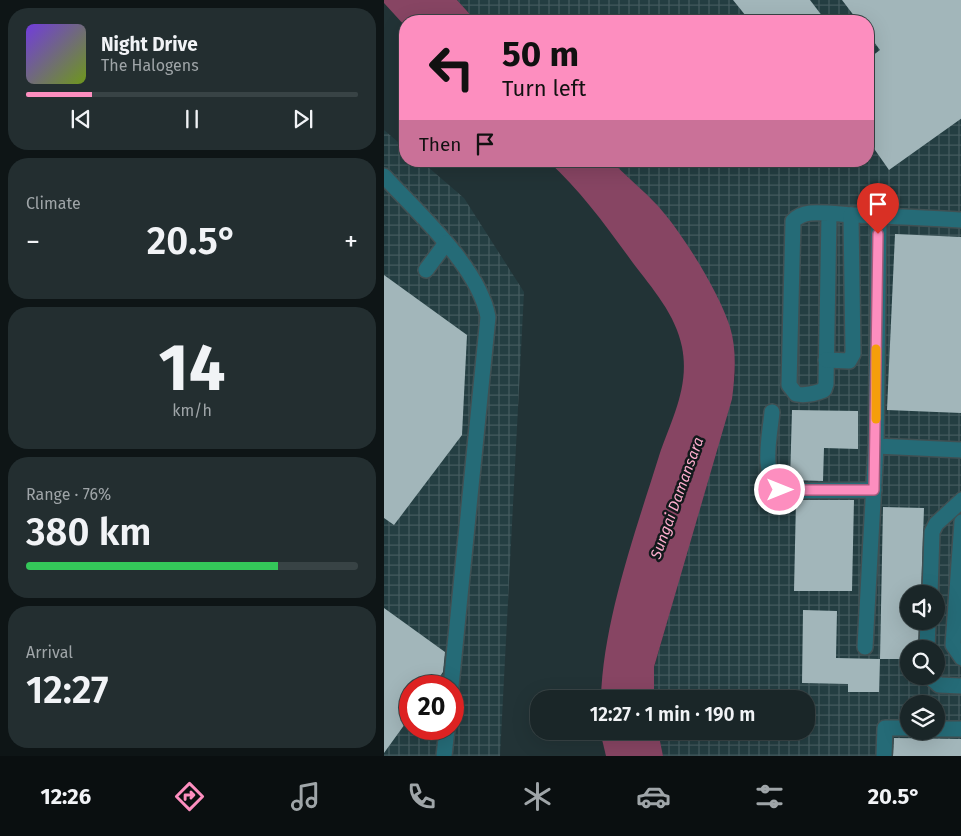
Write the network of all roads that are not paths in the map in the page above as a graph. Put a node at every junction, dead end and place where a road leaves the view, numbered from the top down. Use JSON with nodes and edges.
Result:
{"nodes":[{"id":1,"x":384,"y":176,"type":"edge"},
{"id":2,"x":829,"y":214,"type":"junction"},
{"id":3,"x":851,"y":215,"type":"junction"},
{"id":4,"x":879,"y":216,"type":"junction"},
{"id":5,"x":961,"y":220,"type":"edge"},
{"id":6,"x":446,"y":243,"type":"junction"},
{"id":7,"x":426,"y":270,"type":"dead end"},
{"id":8,"x":826,"y":360,"type":"junction"},
{"id":9,"x":772,"y":412,"type":"dead end"},
{"id":10,"x":876,"y":446,"type":"junction"},
{"id":11,"x":961,"y":450,"type":"edge"},
{"id":12,"x":874,"y":490,"type":"junction"},
{"id":13,"x":961,"y":500,"type":"edge"},
{"id":14,"x":961,"y":522,"type":"edge"},
{"id":15,"x":930,"y":585,"type":"edge"},
{"id":16,"x":865,"y":646,"type":"dead end"},
{"id":17,"x":961,"y":658,"type":"edge"},
{"id":18,"x":452,"y":675,"type":"edge"},
{"id":19,"x":940,"y":685,"type":"edge"},
{"id":20,"x":961,"y":686,"type":"edge"},
{"id":21,"x":900,"y":728,"type":"edge"},
{"id":22,"x":945,"y":729,"type":"edge"},
{"id":23,"x":961,"y":729,"type":"edge"},
{"id":24,"x":446,"y":740,"type":"edge"},
{"id":25,"x":444,"y":756,"type":"edge"},
{"id":26,"x":884,"y":756,"type":"edge"}],
"edges":[{"from":1,"to":6,"type":"lane"},
{"from":2,"to":3,"type":"lane"},
{"from":2,"to":8,"type":"lane"},
{"from":2,"to":8,"type":"lane"},
{"from":3,"to":4,"type":"lane"},
{"from":3,"to":8,"type":"lane"},
{"from":4,"to":5,"type":"lane"},
{"from":4,"to":10,"type":"lane"},
{"from":6,"to":7,"type":"lane"},
{"from":6,"to":18,"type":"lane"},
{"from":9,"to":12,"type":"lane"},
{"from":10,"to":11,"type":"lane"},
{"from":10,"to":12,"type":"lane"},
{"from":12,"to":16,"type":"lane"},
{"from":13,"to":15,"type":"lane"},
{"from":14,"to":17,"type":"lane"},
{"from":19,"to":20,"type":"lane"},
{"from":21,"to":26,"type":"lane"},
{"from":22,"to":23,"type":"lane"},
{"from":24,"to":25,"type":"lane"}]}
